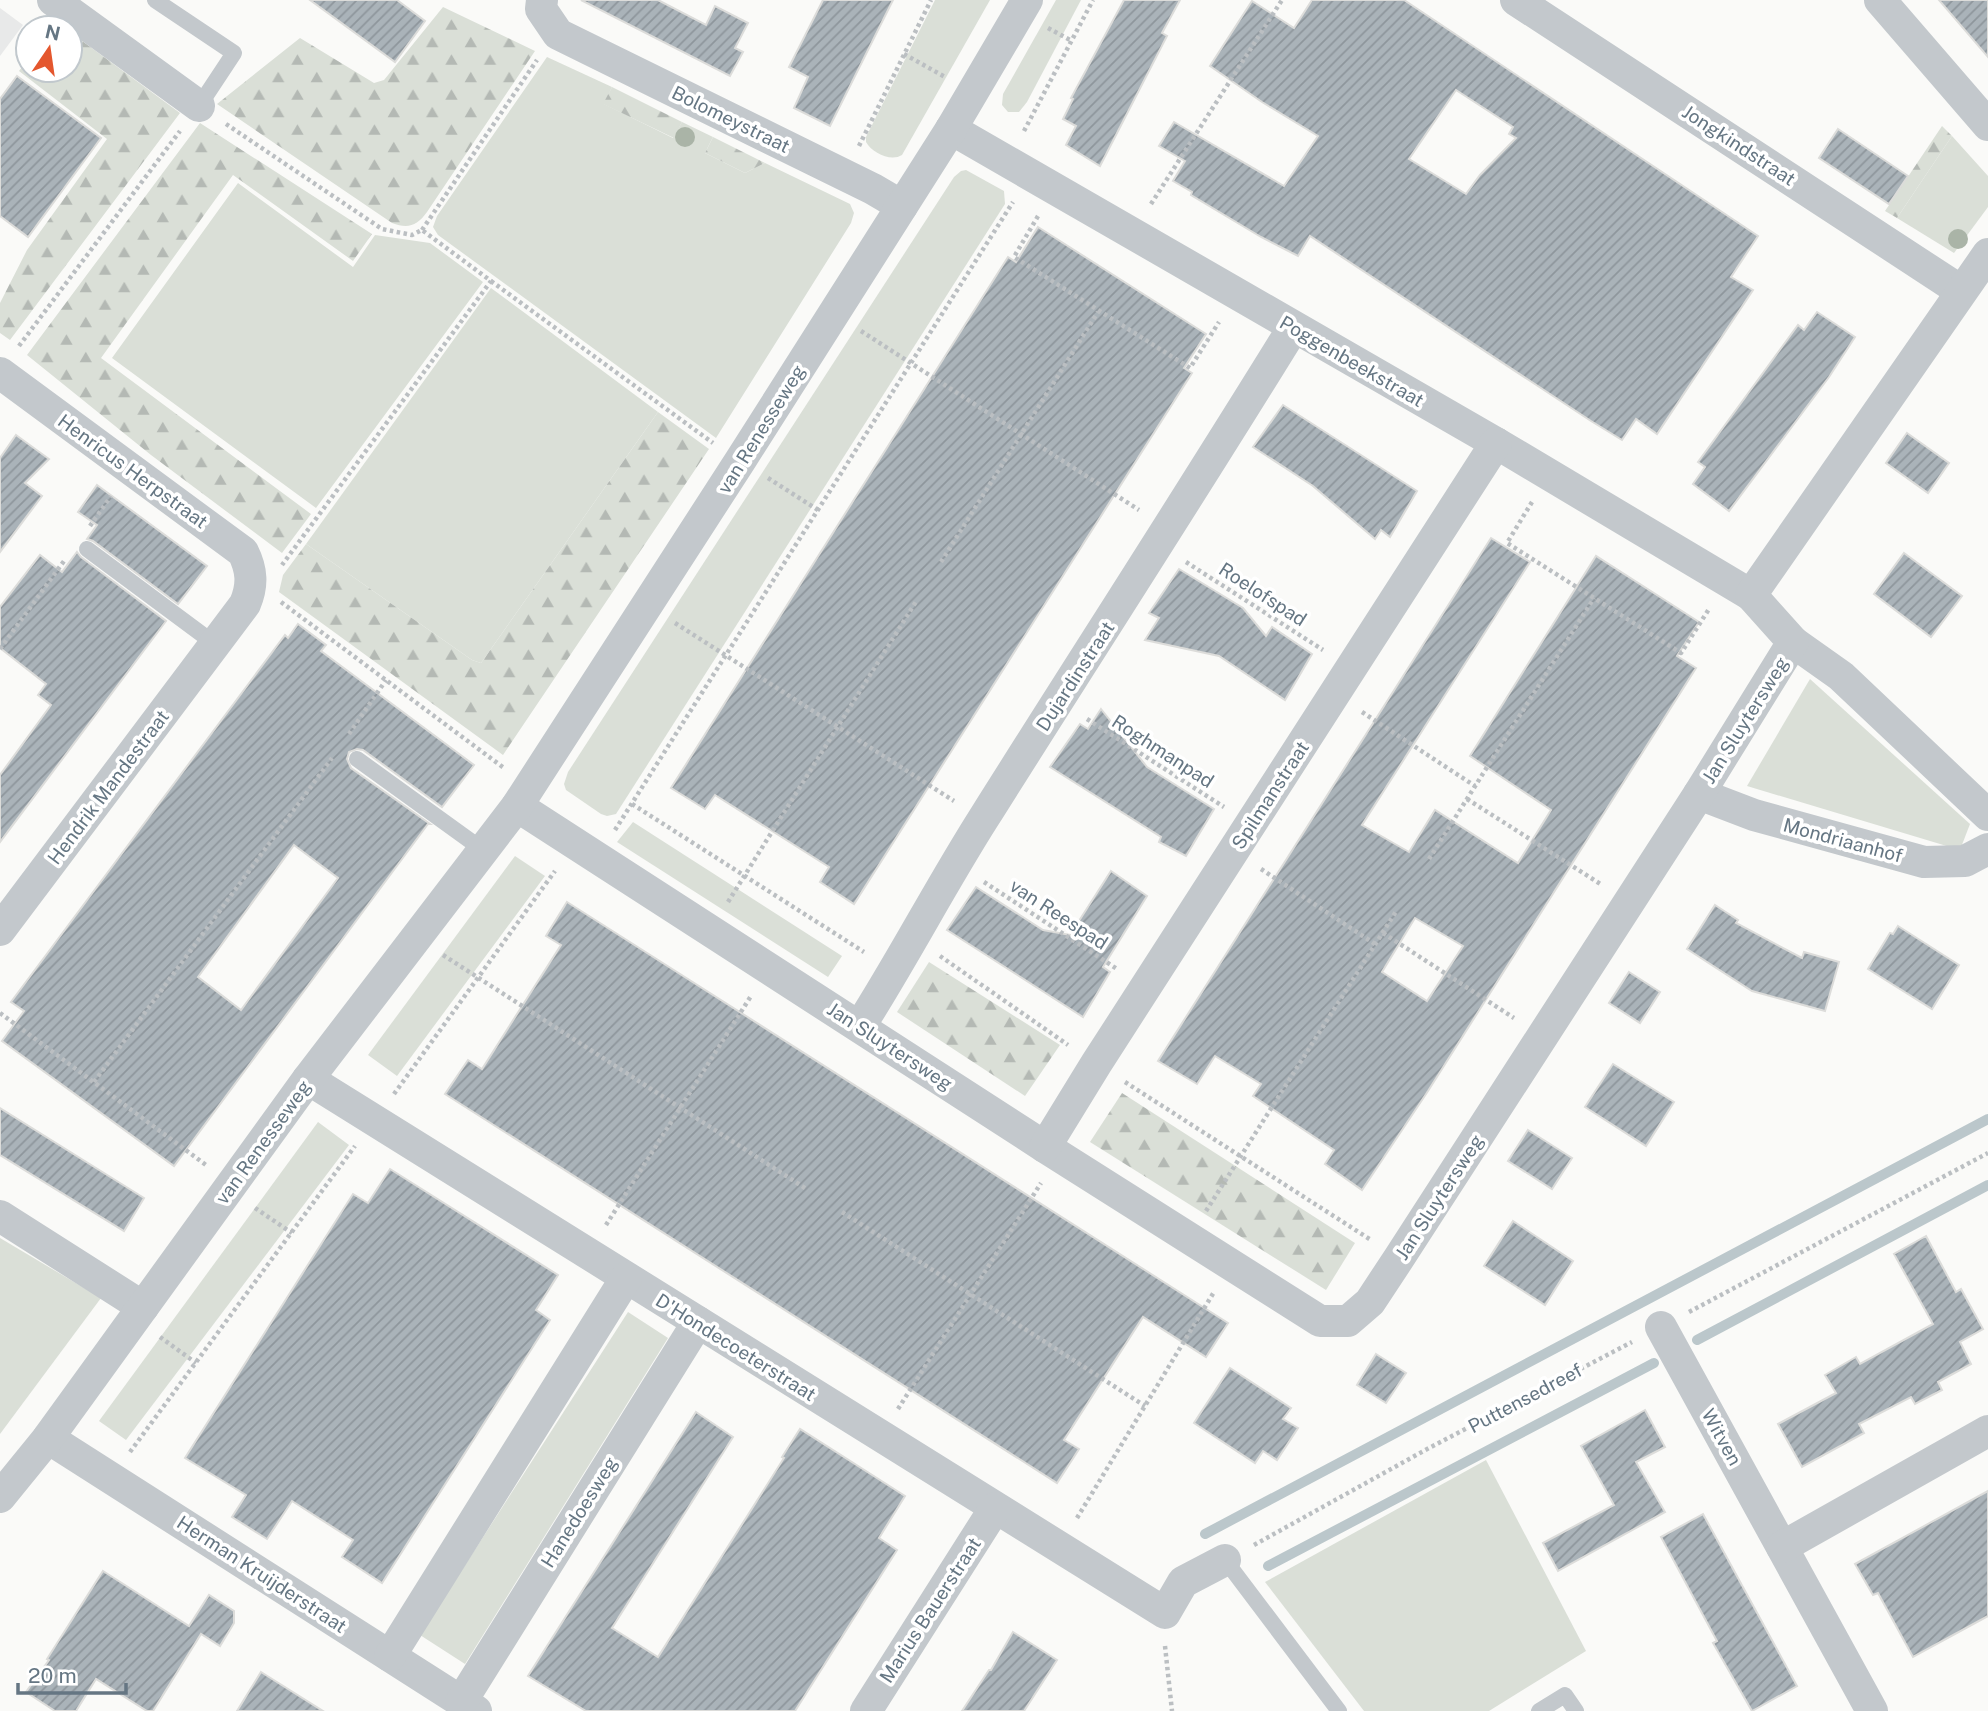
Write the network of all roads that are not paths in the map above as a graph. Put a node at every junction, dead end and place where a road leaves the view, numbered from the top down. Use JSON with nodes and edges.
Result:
{"nodes":[{"id":1,"x":53,"y":0,"type":"edge"},
{"id":2,"x":155,"y":0,"type":"edge"},
{"id":3,"x":542,"y":0,"type":"edge"},
{"id":4,"x":1027,"y":0,"type":"edge"},
{"id":5,"x":1517,"y":0,"type":"edge"},
{"id":6,"x":1880,"y":0,"type":"edge"},
{"id":7,"x":199,"y":106,"type":"joint"},
{"id":8,"x":1988,"y":125,"type":"edge"},
{"id":9,"x":951,"y":130,"type":"junction"},
{"id":10,"x":902,"y":206,"type":"junction"},
{"id":11,"x":1988,"y":254,"type":"edge"},
{"id":12,"x":1961,"y":291,"type":"junction"},
{"id":13,"x":1293,"y":328,"type":"junction"},
{"id":14,"x":8,"y":361,"type":"edge"},
{"id":15,"x":1496,"y":443,"type":"junction"},
{"id":16,"x":87,"y":549,"type":"dead end"},
{"id":17,"x":251,"y":580,"type":"joint"},
{"id":18,"x":1739,"y":588,"type":"junction"},
{"id":19,"x":1793,"y":642,"type":"junction"},
{"id":20,"x":215,"y":644,"type":"junction"},
{"id":21,"x":357,"y":759,"type":"dead end"},
{"id":22,"x":1699,"y":794,"type":"junction"},
{"id":23,"x":523,"y":796,"type":"junction"},
{"id":24,"x":1988,"y":815,"type":"edge"},
{"id":25,"x":1988,"y":849,"type":"edge"},
{"id":26,"x":483,"y":850,"type":"junction"},
{"id":27,"x":0,"y":930,"type":"edge"},
{"id":28,"x":860,"y":1026,"type":"junction"},
{"id":29,"x":308,"y":1079,"type":"junction"},
{"id":30,"x":1051,"y":1151,"type":"junction"},
{"id":31,"x":0,"y":1216,"type":"edge"},
{"id":32,"x":626,"y":1278,"type":"junction"},
{"id":33,"x":138,"y":1313,"type":"junction"},
{"id":34,"x":698,"y":1322,"type":"junction"},
{"id":35,"x":1661,"y":1327,"type":"road end"},
{"id":36,"x":1988,"y":1431,"type":"edge"},
{"id":37,"x":48,"y":1438,"type":"junction"},
{"id":38,"x":0,"y":1497,"type":"edge"},
{"id":39,"x":995,"y":1508,"type":"junction"},
{"id":40,"x":1782,"y":1547,"type":"junction"},
{"id":41,"x":1225,"y":1560,"type":"joint"},
{"id":42,"x":390,"y":1656,"type":"junction"},
{"id":43,"x":468,"y":1706,"type":"edge"},
{"id":44,"x":866,"y":1711,"type":"edge"},
{"id":45,"x":1339,"y":1711,"type":"edge"},
{"id":46,"x":1539,"y":1711,"type":"edge"},
{"id":47,"x":1576,"y":1711,"type":"edge"},
{"id":48,"x":1872,"y":1711,"type":"edge"}],
"edges":[{"from":1,"to":7,"type":"street"},
{"from":2,"to":7,"type":"lane"},
{"from":3,"to":10,"type":"street","name":"Bolomeystraat"},
{"from":4,"to":9,"type":"street","name":"van Renesseweg"},
{"from":5,"to":12,"type":"street","name":"Jongkindstraat"},
{"from":6,"to":8,"type":"street"},
{"from":9,"to":10,"type":"street","name":"van Renesseweg"},
{"from":9,"to":13,"type":"street","name":"Poggenbeekstraat"},
{"from":10,"to":23,"type":"street","name":"van Renesseweg"},
{"from":11,"to":12,"type":"street"},
{"from":12,"to":18,"type":"street"},
{"from":13,"to":15,"type":"street","name":"Poggenbeekstraat"},
{"from":13,"to":28,"type":"street","name":"Dujardinstraat"},
{"from":14,"to":17,"type":"street","name":"Henricus Herpstraat"},
{"from":15,"to":18,"type":"street","name":"Poggenbeekstraat"},
{"from":15,"to":30,"type":"street","name":"Spilmanstraat"},
{"from":16,"to":20,"type":"lane"},
{"from":17,"to":20,"type":"street","name":"Hendrik Mandestraat"},
{"from":18,"to":19,"type":"street","name":"Jan Sluytersweg"},
{"from":19,"to":22,"type":"street","name":"Jan Sluytersweg"},
{"from":19,"to":24,"type":"street"},
{"from":20,"to":27,"type":"street","name":"Hendrik Mandestraat"},
{"from":21,"to":26,"type":"lane"},
{"from":22,"to":25,"type":"street","name":"Mondriaanhof"},
{"from":22,"to":30,"type":"street","name":"Jan Sluytersweg"},
{"from":23,"to":26,"type":"street","name":"van Renesseweg"},
{"from":23,"to":28,"type":"street","name":"Jan Sluytersweg"},
{"from":26,"to":29,"type":"street","name":"van Renesseweg"},
{"from":28,"to":30,"type":"street","name":"Jan Sluytersweg"},
{"from":29,"to":32,"type":"street","name":"D'Hondecoeterstraat"},
{"from":29,"to":33,"type":"street","name":"van Renesseweg"},
{"from":31,"to":33,"type":"street"},
{"from":32,"to":34,"type":"street","name":"D'Hondecoeterstraat"},
{"from":32,"to":42,"type":"street"},
{"from":33,"to":37,"type":"street","name":"van Renesseweg"},
{"from":34,"to":39,"type":"street","name":"D'Hondecoeterstraat"},
{"from":34,"to":43,"type":"street","name":"Hanedoesweg"},
{"from":35,"to":40,"type":"street","name":"Witven"},
{"from":36,"to":40,"type":"street"},
{"from":37,"to":38,"type":"street","name":"van Renesseweg"},
{"from":37,"to":42,"type":"street","name":"Herman Kruijderstraat"},
{"from":39,"to":41,"type":"street","name":"D'Hondecoeterstraat"},
{"from":39,"to":44,"type":"street","name":"Marius Bauerstraat"},
{"from":40,"to":48,"type":"street","name":"Witven"},
{"from":41,"to":45,"type":"lane"},
{"from":42,"to":43,"type":"street","name":"Herman Kruijderstraat"},
{"from":46,"to":47,"type":"lane"}]}
